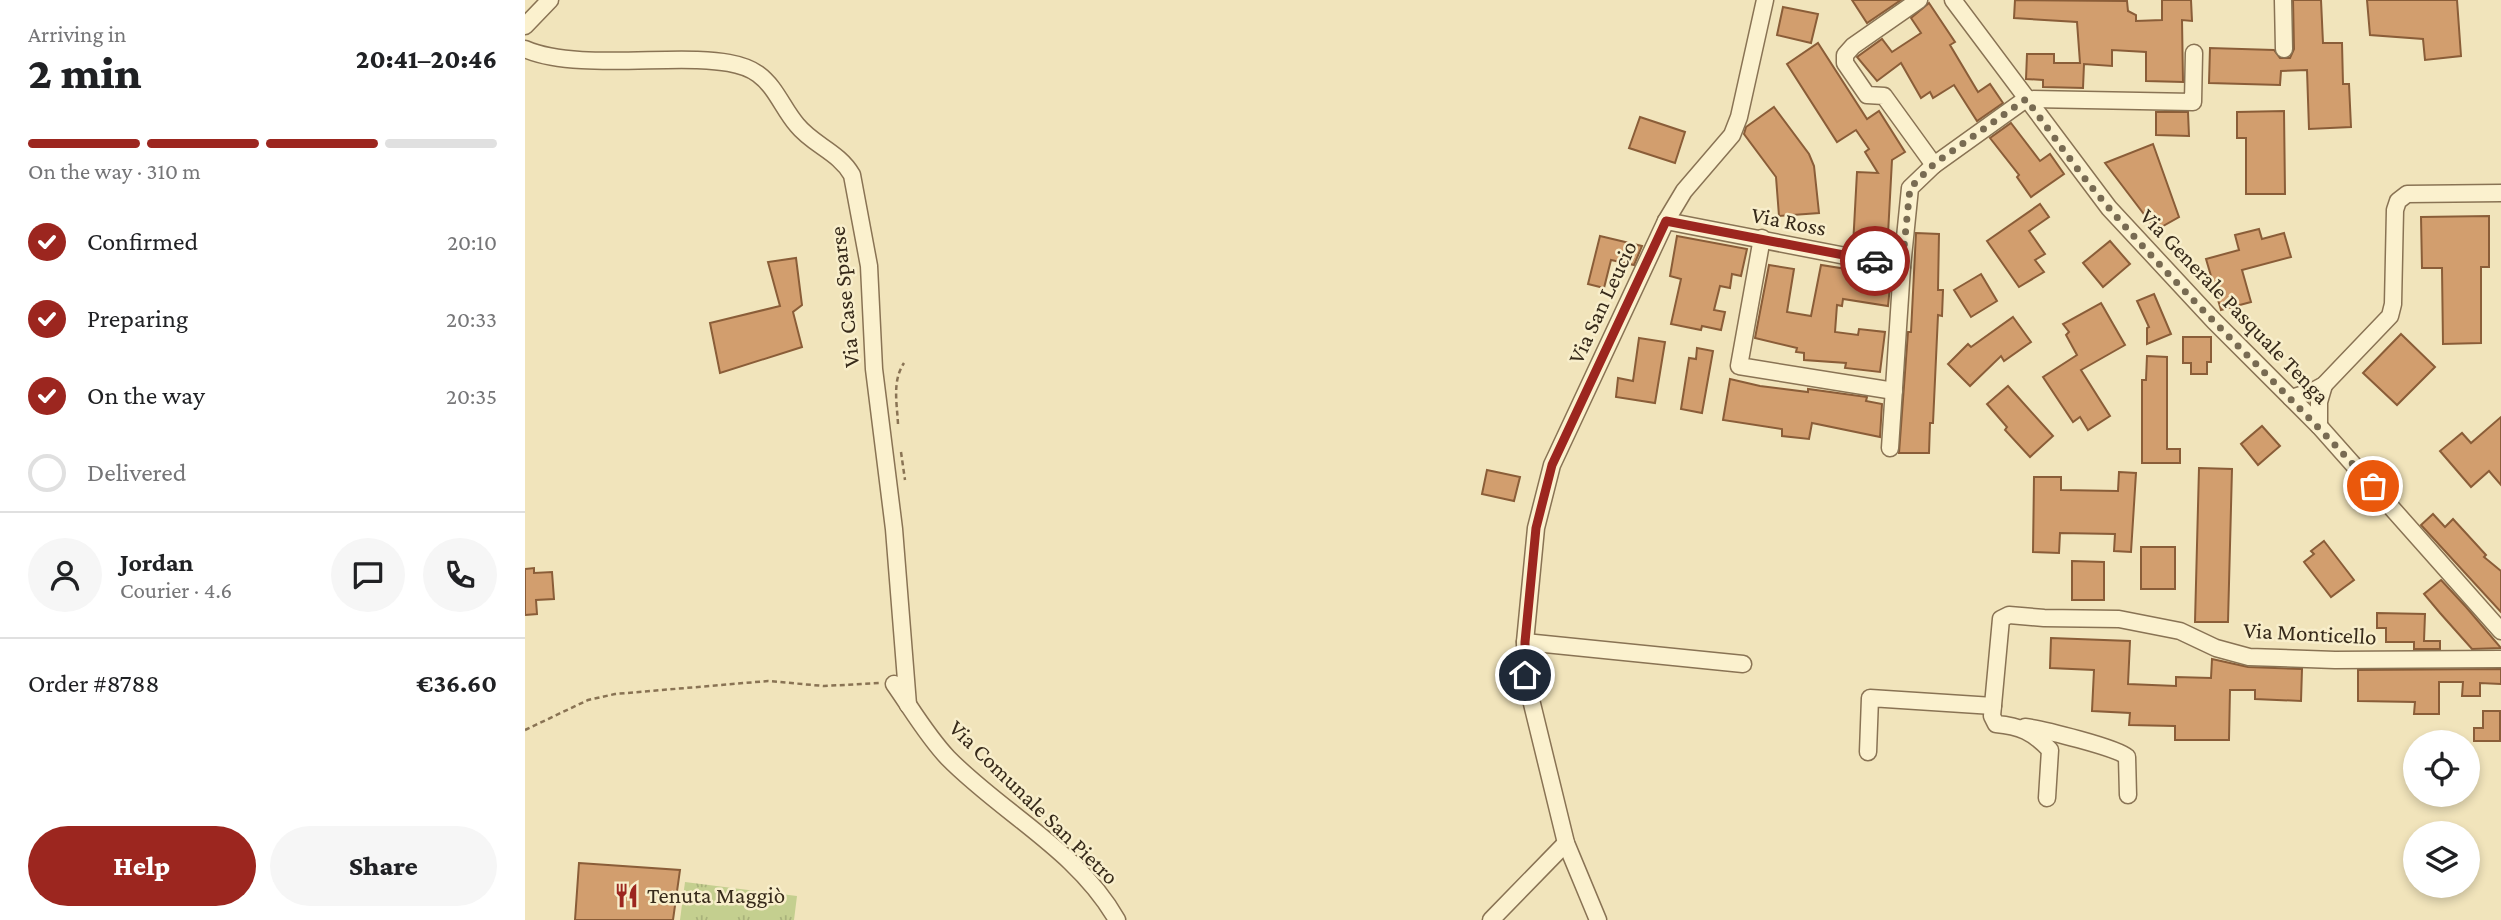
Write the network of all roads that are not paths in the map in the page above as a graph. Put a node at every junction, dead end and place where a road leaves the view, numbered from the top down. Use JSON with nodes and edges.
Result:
{"nodes":[{"id":1,"x":550,"y":0,"type":"edge"},
{"id":2,"x":1765,"y":0,"type":"edge"},
{"id":3,"x":1919,"y":0,"type":"edge"},
{"id":4,"x":1953,"y":0,"type":"edge"},
{"id":5,"x":2283,"y":0,"type":"edge"},
{"id":6,"x":525,"y":26,"type":"edge"},
{"id":7,"x":525,"y":49,"type":"edge"},
{"id":8,"x":2284,"y":50,"type":"dead end"},
{"id":9,"x":2194,"y":52,"type":"dead end"},
{"id":10,"x":2026,"y":99,"type":"junction"},
{"id":11,"x":1934,"y":164,"type":"junction"},
{"id":12,"x":2501,"y":193,"type":"edge"},
{"id":13,"x":1666,"y":221,"type":"junction"},
{"id":14,"x":1762,"y":238,"type":"junction"},
{"id":15,"x":1902,"y":267,"type":"junction"},
{"id":16,"x":2324,"y":385,"type":"junction"},
{"id":17,"x":1894,"y":391,"type":"junction"},
{"id":18,"x":2291,"y":398,"type":"junction"},
{"id":19,"x":2319,"y":426,"type":"junction"},
{"id":20,"x":1891,"y":448,"type":"dead end"},
{"id":21,"x":2501,"y":631,"type":"edge"},
{"id":22,"x":1525,"y":642,"type":"junction"},
{"id":23,"x":2501,"y":659,"type":"edge"},
{"id":24,"x":1743,"y":664,"type":"dead end"},
{"id":25,"x":894,"y":684,"type":"road end"},
{"id":26,"x":908,"y":705,"type":"junction"},
{"id":27,"x":1993,"y":706,"type":"junction"},
{"id":28,"x":2016,"y":725,"type":"junction"},
{"id":29,"x":1868,"y":752,"type":"dead end"},
{"id":30,"x":2128,"y":795,"type":"dead end"},
{"id":31,"x":2047,"y":798,"type":"dead end"},
{"id":32,"x":1566,"y":843,"type":"junction"},
{"id":33,"x":1117,"y":920,"type":"edge"},
{"id":34,"x":1491,"y":920,"type":"edge"},
{"id":35,"x":1598,"y":920,"type":"edge"}],
"edges":[{"from":1,"to":6,"type":"street"},
{"from":2,"to":13,"type":"street","name":"Via San Leucio"},
{"from":3,"to":11,"type":"street"},
{"from":4,"to":10,"type":"street","name":"Via Generale Pasquale Tenga"},
{"from":5,"to":8,"type":"street"},
{"from":7,"to":26,"type":"street","name":"Via Case Sparse"},
{"from":9,"to":10,"type":"street"},
{"from":10,"to":11,"type":"street"},
{"from":10,"to":18,"type":"street","name":"Via Generale Pasquale Tenga"},
{"from":11,"to":15,"type":"street"},
{"from":12,"to":16,"type":"street"},
{"from":13,"to":14,"type":"street","name":"Via Ross"},
{"from":13,"to":22,"type":"street","name":"Via San Leucio"},
{"from":14,"to":15,"type":"street","name":"Via Ross"},
{"from":14,"to":17,"type":"street"},
{"from":15,"to":17,"type":"street"},
{"from":16,"to":18,"type":"street"},
{"from":16,"to":19,"type":"street"},
{"from":17,"to":20,"type":"street"},
{"from":18,"to":19,"type":"street","name":"Via Generale Pasquale Tenga"},
{"from":19,"to":21,"type":"street","name":"Via Generale Pasquale Tenga"},
{"from":22,"to":24,"type":"street"},
{"from":22,"to":32,"type":"street","name":"Via San Leucio"},
{"from":23,"to":27,"type":"street","name":"Via Monticello"},
{"from":25,"to":26,"type":"street","name":"Via Comunale San Pietro"},
{"from":26,"to":33,"type":"street","name":"Via Comunale San Pietro"},
{"from":27,"to":28,"type":"street"},
{"from":27,"to":29,"type":"street"},
{"from":28,"to":30,"type":"street"},
{"from":28,"to":31,"type":"street"},
{"from":32,"to":34,"type":"street"},
{"from":32,"to":35,"type":"street","name":"Via San Leucio"}]}
